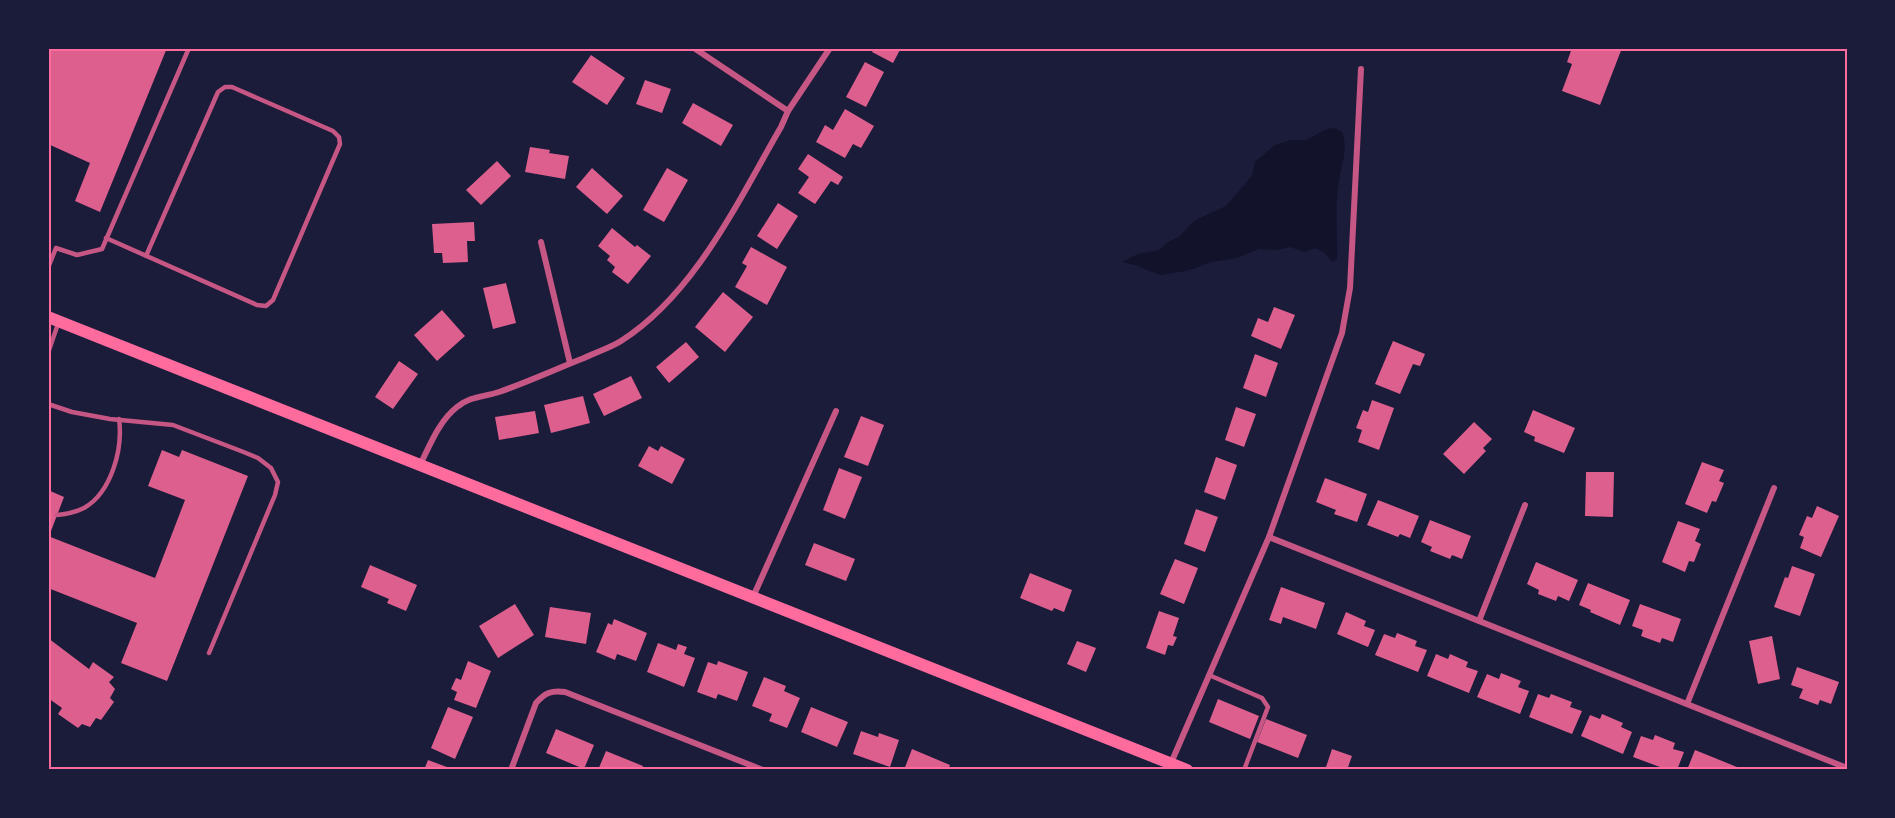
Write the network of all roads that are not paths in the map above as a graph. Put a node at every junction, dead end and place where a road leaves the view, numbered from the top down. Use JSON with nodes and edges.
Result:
{"nodes":[{"id":1,"x":189,"y":48,"type":"edge"},
{"id":2,"x":694,"y":48,"type":"edge"},
{"id":3,"x":830,"y":48,"type":"edge"},
{"id":4,"x":1361,"y":69,"type":"dead end"},
{"id":5,"x":789,"y":111,"type":"junction"},
{"id":6,"x":106,"y":238,"type":"junction"},
{"id":7,"x":541,"y":242,"type":"dead end"},
{"id":8,"x":48,"y":245,"type":"edge"},
{"id":9,"x":56,"y":248,"type":"junction"},
{"id":10,"x":146,"y":256,"type":"junction"},
{"id":11,"x":48,"y":268,"type":"edge"},
{"id":12,"x":53,"y":319,"type":"edge"},
{"id":13,"x":48,"y":353,"type":"edge"},
{"id":14,"x":570,"y":363,"type":"junction"},
{"id":15,"x":48,"y":404,"type":"edge"},
{"id":16,"x":836,"y":411,"type":"dead end"},
{"id":17,"x":119,"y":419,"type":"junction"},
{"id":18,"x":420,"y":465,"type":"junction"},
{"id":19,"x":1774,"y":488,"type":"dead end"},
{"id":20,"x":1525,"y":505,"type":"dead end"},
{"id":21,"x":57,"y":515,"type":"dead end"},
{"id":22,"x":1269,"y":537,"type":"junction"},
{"id":23,"x":753,"y":598,"type":"junction"},
{"id":24,"x":1479,"y":621,"type":"junction"},
{"id":25,"x":209,"y":653,"type":"dead end"},
{"id":26,"x":1209,"y":675,"type":"junction"},
{"id":27,"x":1687,"y":704,"type":"junction"},
{"id":28,"x":1169,"y":767,"type":"edge"},
{"id":29,"x":1847,"y":768,"type":"edge"},
{"id":30,"x":511,"y":770,"type":"edge"},
{"id":31,"x":763,"y":770,"type":"edge"},
{"id":32,"x":1187,"y":770,"type":"edge"},
{"id":33,"x":1244,"y":770,"type":"edge"}],
"edges":[{"from":1,"to":6,"type":"lane"},
{"from":2,"to":5,"type":"street"},
{"from":3,"to":5,"type":"street"},
{"from":4,"to":22,"type":"street"},
{"from":5,"to":14,"type":"street"},
{"from":6,"to":9,"type":"lane"},
{"from":6,"to":10,"type":"lane"},
{"from":7,"to":14,"type":"street"},
{"from":8,"to":9,"type":"lane"},
{"from":9,"to":11,"type":"lane"},
{"from":10,"to":10,"type":"lane"},
{"from":12,"to":13,"type":"lane"},
{"from":12,"to":18,"type":"main road"},
{"from":14,"to":18,"type":"street"},
{"from":15,"to":17,"type":"lane"},
{"from":16,"to":23,"type":"street"},
{"from":17,"to":21,"type":"lane"},
{"from":17,"to":25,"type":"lane"},
{"from":18,"to":23,"type":"main road"},
{"from":19,"to":27,"type":"street"},
{"from":20,"to":24,"type":"street"},
{"from":22,"to":24,"type":"street"},
{"from":22,"to":26,"type":"street"},
{"from":23,"to":28,"type":"main road"},
{"from":24,"to":27,"type":"street"},
{"from":26,"to":28,"type":"street"},
{"from":26,"to":33,"type":"lane"},
{"from":27,"to":29,"type":"street"},
{"from":28,"to":32,"type":"main road"},
{"from":30,"to":31,"type":"street"}]}
